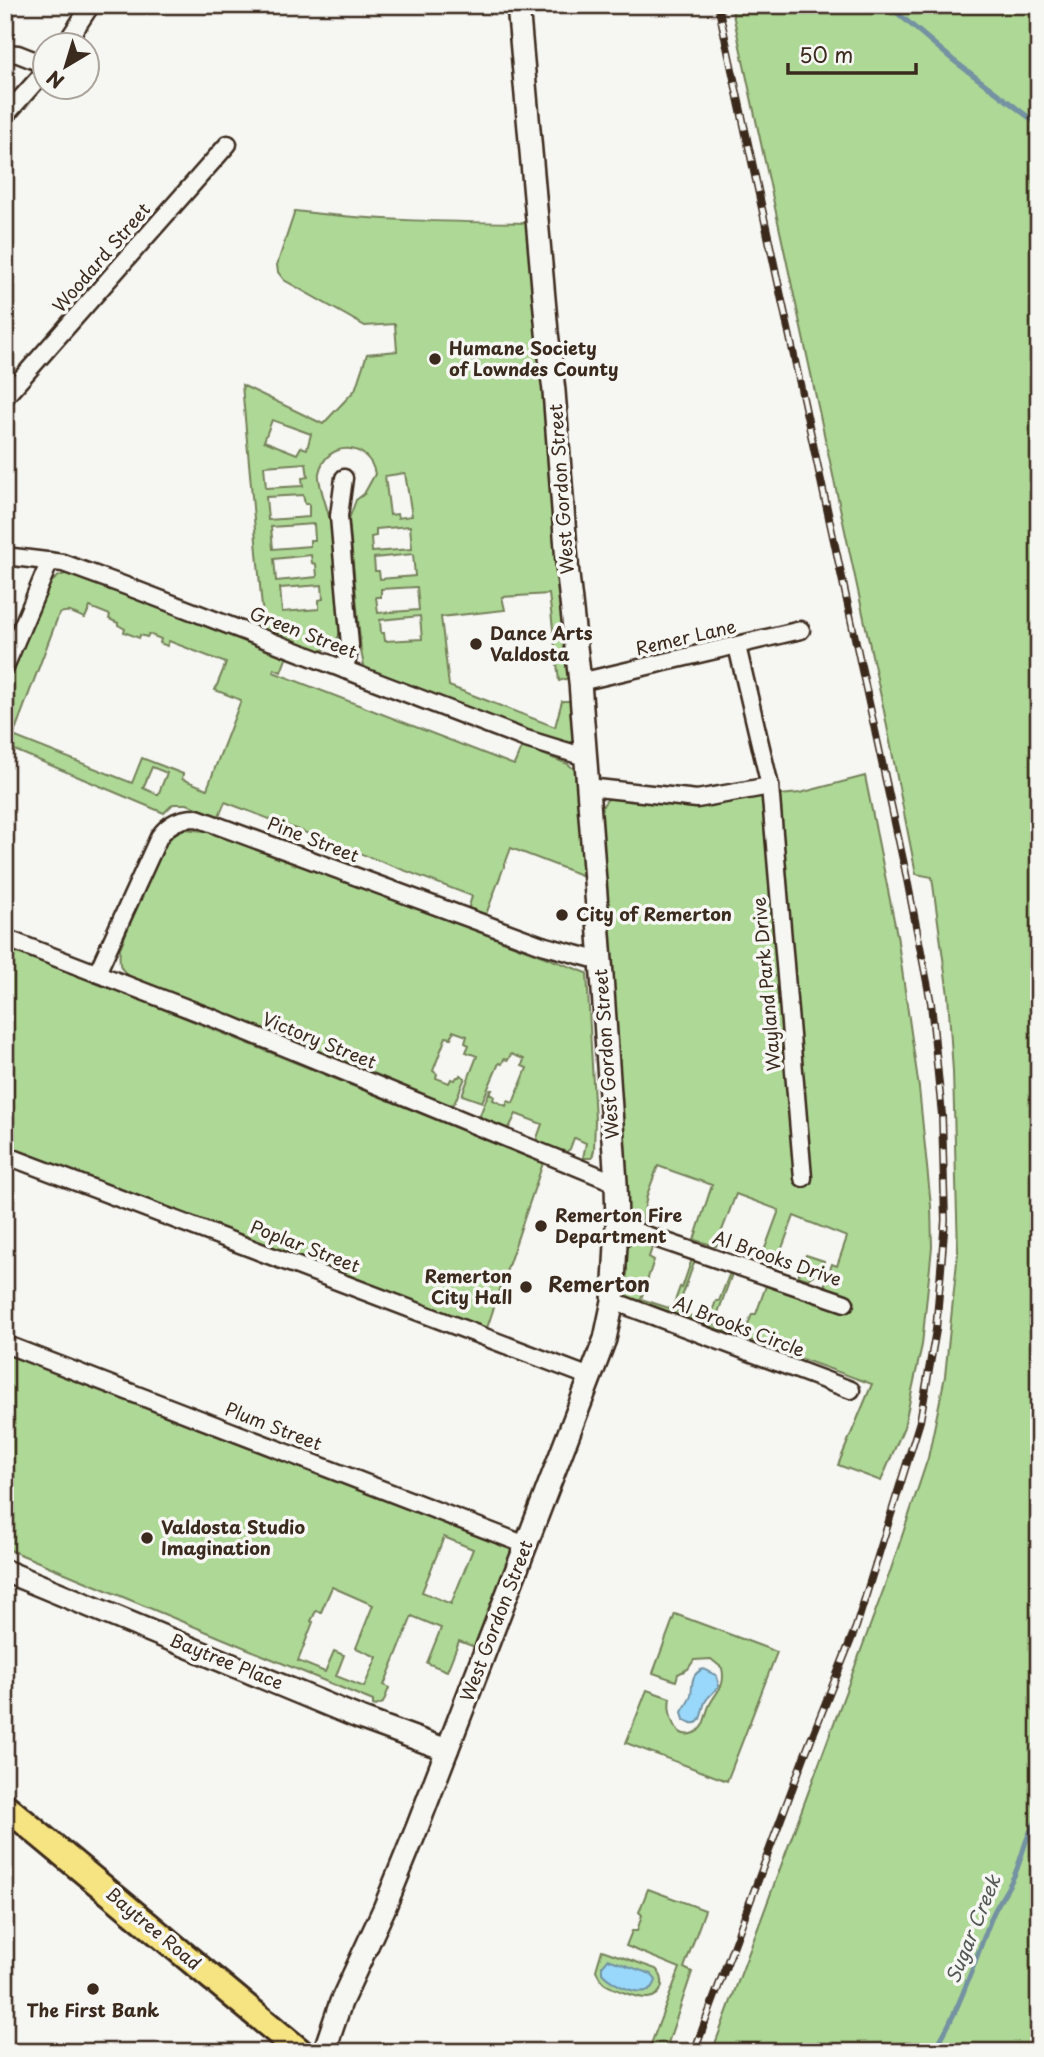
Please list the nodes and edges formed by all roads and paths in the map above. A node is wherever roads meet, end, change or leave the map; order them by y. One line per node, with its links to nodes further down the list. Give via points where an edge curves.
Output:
1 (92, 5): 3 (street)
2 (518, 5): 17 (street, West Gordon Street)
3 (74, 32)
4 (5, 53): 5 (street)
5 (32, 60)
6 (32, 84): 7 (street)
7 (5, 116)
8 (228, 144): 9 (street, Woodard Street)
9 (5, 397)
10 (344, 478): 16 (street, via 339,516 350,645)
11 (5, 556): 12 (street, Green Street)
12 (50, 561): 15 (street); 16 (street, Green Street)
13 (801, 630): 14 (street, Remer Lane)
14 (737, 646): 17 (street, Remer Lane); 19 (street, Wayland Park Drive)
15 (5, 667)
16 (345, 670): 18 (street, Green Street)
17 (580, 682): 18 (street, West Gordon Street)
18 (585, 757): 20 (street, West Gordon Street)
19 (769, 786): 20 (street, via 697,799); 25 (street, Wayland Park Drive)
20 (588, 787): 22 (street, West Gordon Street)
21 (5, 938): 23 (street, Victory Street)
22 (601, 961): 23 (street, Pine Street, via 505,932 225,827 181,818 159,837); 26 (street, West Gordon Street)
23 (97, 973): 26 (street, Victory Street)
24 (5, 1155): 31 (street, Poplar Street)
25 (803, 1178)
26 (616, 1183): 27 (street, West Gordon Street)
27 (617, 1225): 28 (street, West Gordon Street); 29 (street, Al Brooks Drive)
28 (613, 1301): 31 (street, West Gordon Street); 32 (street, Al Brooks Circle)
29 (845, 1303)
30 (5, 1344): 33 (street, Plum Street)
31 (590, 1377): 33 (street, West Gordon Street)
32 (851, 1390)
33 (526, 1545): 35 (street, West Gordon Street)
34 (5, 1571): 35 (street, Baytree Place)
35 (447, 1750): 38 (street, West Gordon Street)
36 (5, 1806): 37 (main road, Baytree Road)
37 (301, 2052)
38 (324, 2052)

